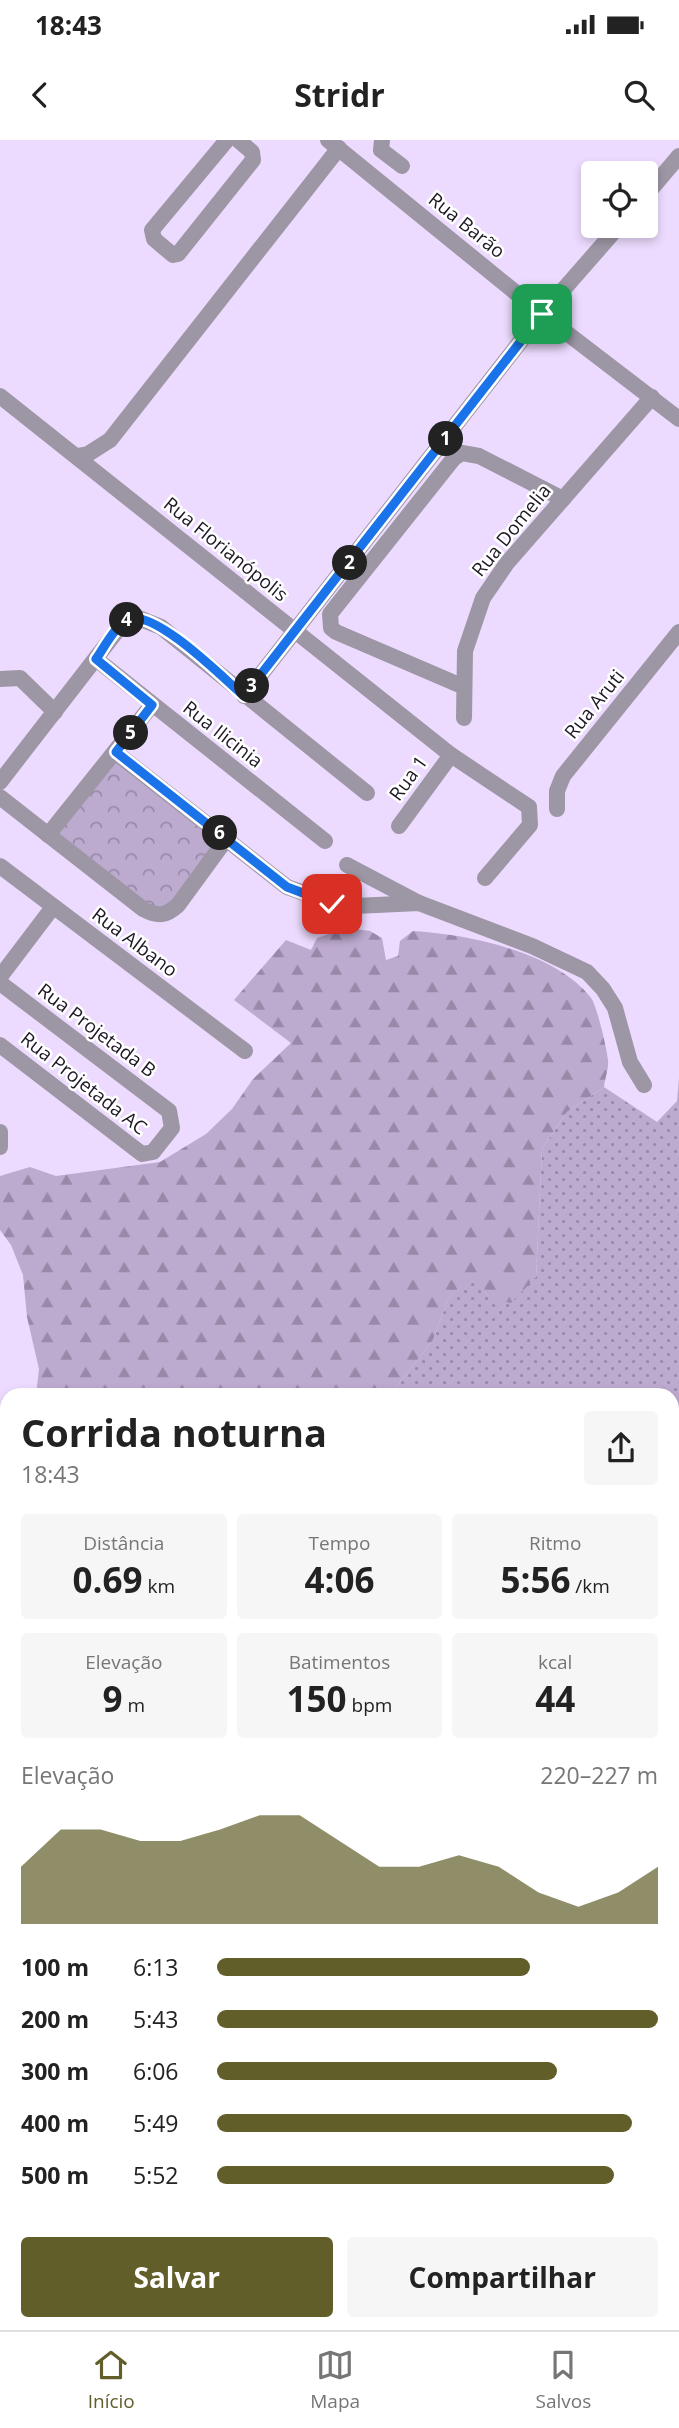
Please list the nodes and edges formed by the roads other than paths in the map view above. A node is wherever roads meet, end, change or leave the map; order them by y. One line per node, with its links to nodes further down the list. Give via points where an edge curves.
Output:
1 (227, 140): 3 (street, via 152,230 154,239 173,255 253,160)
2 (382, 140): 6 (street, via 380,150)
3 (244, 142)
4 (334, 144): 9 (street, Rua Barão); 13 (street)
5 (679, 156): 7 (street)
6 (402, 166)
7 (658, 181)
8 (608, 238): 9 (street)
9 (542, 314): 11 (street, Rua Barão); 17 (street)
10 (0, 396): 14 (street, Rua Florianópolis)
11 (652, 397): 12 (street, Rua Barão); 16 (street, Rua Domelia)
12 (679, 419)
13 (110, 440): 14 (street); 15 (street)
14 (77, 456): 15 (street, Rua Florianópolis)
15 (101, 475): 17 (street, Rua Florianópolis)
16 (563, 499): 21 (street, Rua Domelia, via 483,598 465,651); 21 (street, via 479,456 461,453 330,614 336,632)
17 (295, 631): 22 (street); 27 (street, Rua Florianópolis)
18 (679, 632): 31 (street, Rua Aruti, via 563,776)
19 (96, 659): 22 (street, via 123,622 131,618 151,621); 23 (street, Rua Ilicinia); 24 (street)
20 (0, 679): 24 (street, via 20,678)
21 (464, 687): 25 (street, Rua Domelia)
22 (244, 696): 29 (street)
23 (152, 705): 26 (street); 35 (street, Rua Ilicinia)
24 (55, 712): 28 (street)
25 (464, 718)
26 (116, 752): 33 (street); 34 (street)
27 (451, 755): 32 (street, Rua 1); 38 (street, Rua Florianópolis, via 529,807 530,825)
28 (0, 782)
29 (367, 793)
30 (0, 797): 33 (street)
31 (556, 809)
32 (399, 826)
33 (48, 835): 34 (street, via 143,909 158,915 178,905)
34 (227, 838): 39 (street, via 287,887 310,897 355,906)
35 (325, 841)
36 (347, 865): 39 (street)
37 (0, 866): 40 (street, Rua Albano)
38 (485, 878)
39 (419, 903): 45 (street, via 587,972 615,1008 626,1051)
40 (53, 907): 41 (street); 44 (street, Rua Albano)
41 (0, 977)
42 (0, 983): 48 (street, Rua Projetada B, via 169,1111 172,1128 153,1152)
43 (0, 1045): 48 (street, Rua Projetada AC)
44 (245, 1051)
45 (643, 1085)
46 (0, 1132): 47 (street)
47 (0, 1147)
48 (142, 1154)

